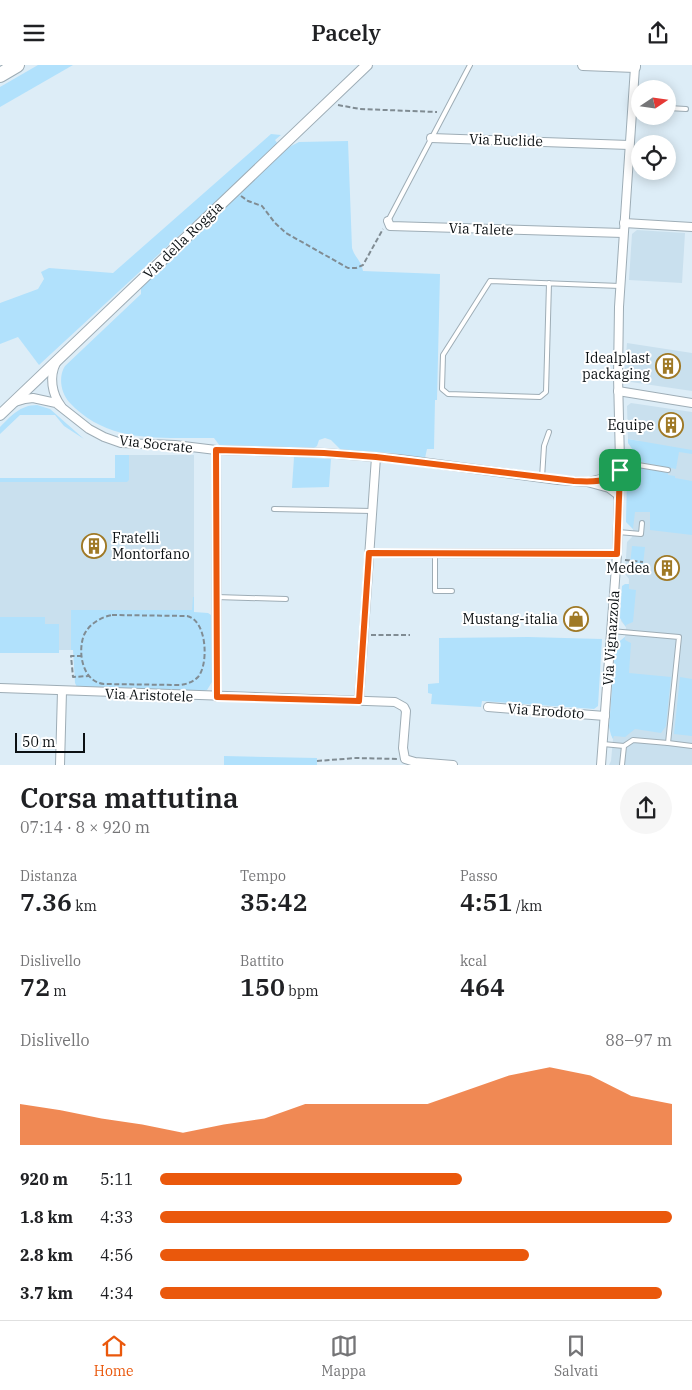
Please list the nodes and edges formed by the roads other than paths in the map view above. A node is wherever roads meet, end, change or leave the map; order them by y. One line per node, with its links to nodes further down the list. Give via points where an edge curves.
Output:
1 (17, 65): 6 (highway)
2 (367, 65): 19 (street, Via della Roggia)
3 (470, 65): 11 (lane)
4 (583, 65): 5 (street)
5 (635, 66): 7 (street, Via Vignazzola)
6 (0, 75)
7 (635, 80)
8 (676, 108): 9 (lane)
9 (686, 109)
10 (633, 125): 12 (street, Via Vignazzola)
11 (432, 138): 12 (street, Via Euclide); 13 (lane)
12 (629, 145): 14 (street, Via Vignazzola)
13 (388, 221): 16 (street, Via Talete, via 390,226)
14 (624, 223): 15 (street); 16 (street, Via Vignazzola)
15 (692, 227)
16 (623, 233): 18 (street, Via Vignazzola)
17 (549, 283): 17 (lane, via 490,281 443,355 442,389 448,394 503,396 540,397 546,392); 18 (lane)
18 (620, 286): 22 (street, Via Vignazzola)
19 (56, 362): 20 (street, Via della Roggia); 21 (street)
20 (37, 380): 21 (street, via 48,375); 23 (street, via 32,386 32,393); 24 (street, Via della Roggia)
21 (52, 381): 26 (street)
22 (618, 391): 25 (street); 31 (street, Via Vignazzola)
23 (41, 399): 24 (street, Via Socrate); 26 (street, Via Socrate)
24 (13, 403): 27 (street, Via della Roggia)
25 (692, 403)
26 (62, 408): 29 (street, Via Socrate, via 89,429 114,441)
27 (0, 415)
28 (549, 431): 33 (lane, via 544,446)
29 (216, 450): 30 (street, Via Socrate); 44 (street)
30 (376, 457): 33 (street, Via Socrate); 37 (street)
31 (620, 466): 32 (lane); 34 (street, Via Socrate, via 613,476); 35 (street, Via Vignazzola)
32 (668, 470)
33 (542, 478): 34 (street, Via Socrate)
34 (587, 482): 35 (street, Via Socrate, via 609,488)
35 (619, 499): 39 (street, Via Vignazzola)
36 (274, 509): 37 (lane)
37 (372, 511): 40 (street)
38 (642, 523): 39 (lane, via 641,534)
39 (618, 532): 42 (street, Via Vignazzola)
40 (369, 553): 41 (street); 50 (street)
41 (435, 553): 42 (street); 43 (lane, via 435,591)
42 (620, 557): 46 (street, Via Vignazzola)
43 (452, 591)
44 (216, 597): 45 (lane); 49 (street)
45 (286, 599)
46 (611, 631): 52 (street, Via Vignazzola); 53 (lane, via 680,637)
47 (0, 689): 48 (street, Via Aristotele)
48 (62, 691): 49 (street, Via Aristotele); 57 (street)
49 (217, 697): 50 (street, Via Aristotele)
50 (359, 701): 58 (street, Via Aristotele, via 395,702 404,707 403,747 404,756 410,761)
51 (488, 707): 52 (street, Via Erodoto)
52 (605, 716): 54 (street, Via Vignazzola)
53 (668, 743): 55 (lane); 56 (lane, via 633,740)
54 (602, 744): 56 (lane); 59 (street, Via Vignazzola)
55 (692, 745)
56 (624, 746): 60 (lane)
57 (60, 765)
58 (453, 765)
59 (601, 765)
60 (622, 765)

